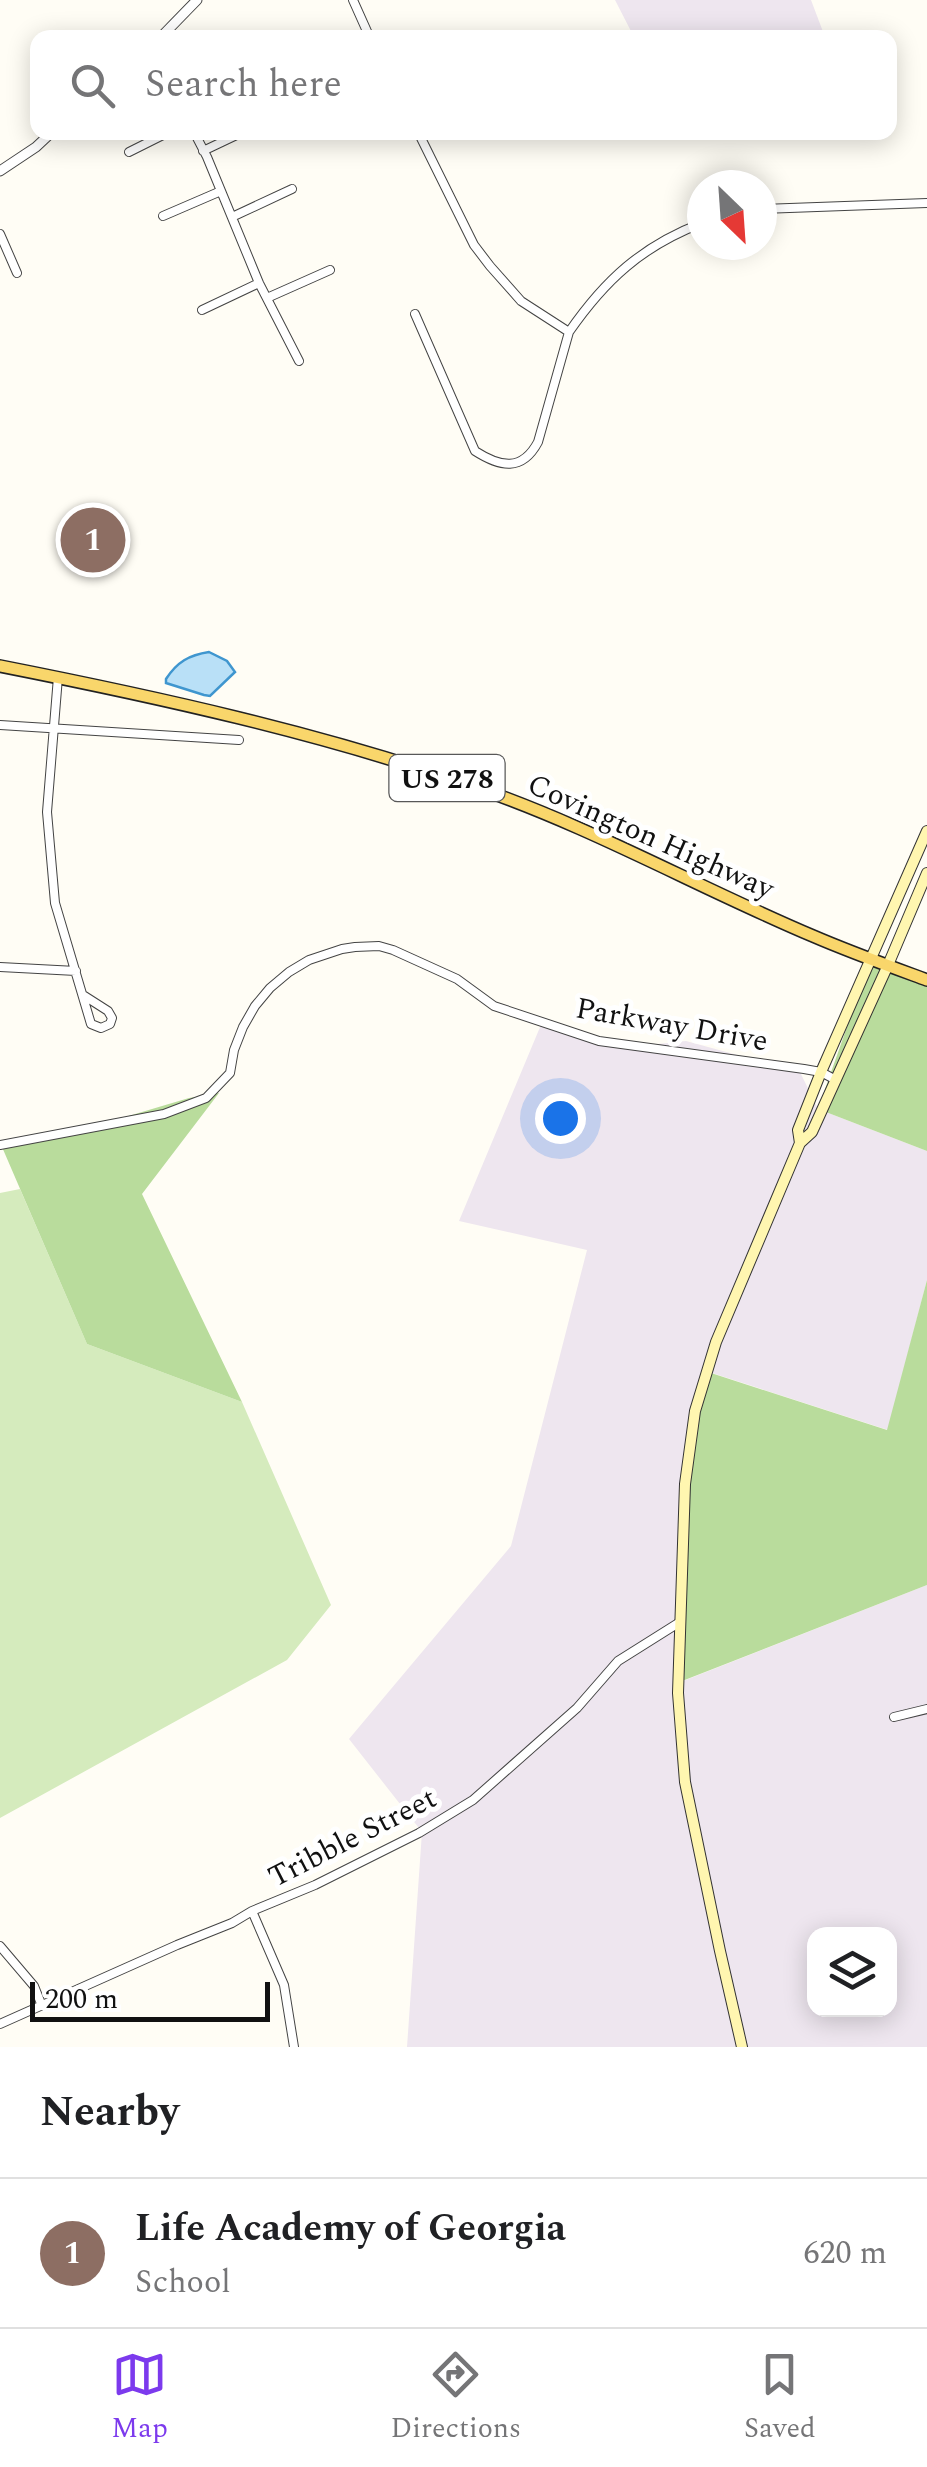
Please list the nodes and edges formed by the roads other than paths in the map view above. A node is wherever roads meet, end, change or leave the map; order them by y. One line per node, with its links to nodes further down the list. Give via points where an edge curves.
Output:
1 (198, 0): 3 (street)
2 (353, 0): 4 (street)
3 (168, 30)
4 (366, 30)
5 (43, 140): 12 (street)
6 (152, 140): 11 (street)
7 (198, 140): 10 (street)
8 (225, 140): 10 (street)
9 (422, 140): 27 (street, via 474,245 520,301)
10 (203, 150): 14 (street)
11 (129, 152)
12 (0, 171)
13 (292, 190): 18 (street)
14 (221, 191): 17 (street); 18 (street)
15 (927, 203): 16 (street)
16 (777, 208)
17 (163, 216)
18 (232, 217): 23 (street)
19 (687, 229): 27 (street, via 622,268)
20 (0, 234): 22 (street)
21 (330, 270): 24 (street)
22 (17, 273)
23 (259, 283): 24 (street); 25 (street)
24 (268, 298): 28 (street)
25 (202, 310)
26 (415, 314): 27 (street, via 475,451 505,465 520,462 538,442)
27 (569, 332)
28 (299, 361)
29 (0, 666): 30 (main road, Covington Highway / US 278)
30 (58, 678): 32 (street); 36 (main road, Covington Highway / US 278, via 329,742 474,786)
31 (0, 725): 32 (street)
32 (52, 727): 33 (street); 39 (street, via 47,812 55,903)
33 (239, 740)
34 (927, 830): 36 (main road)
35 (927, 873): 37 (main road)
36 (871, 958): 37 (main road, Covington Highway / US 278); 42 (main road)
37 (888, 965): 40 (main road, Covington Highway / US 278); 43 (main road)
38 (0, 967): 39 (street)
39 (76, 971): 41 (street)
40 (927, 980)
41 (84, 994): 41 (street, via 108,1011 110,1024 91,1024)
42 (821, 1072): 43 (street, Parkway Drive); 44 (main road, via 798,1130); 45 (street, Parkway Drive, via 599,1041 494,1006 457,979 393,950 355,947 310,960 270,988 243,1027 230,1074 206,1098 164,1114)
43 (836, 1080): 44 (main road)
44 (800, 1143): 46 (main road, via 734,1294 695,1411)
45 (0, 1145)
46 (680, 1622): 49 (street, Tribble Street, via 618,1662 577,1708 473,1800 419,1833); 54 (main road, via 685,1782)
47 (927, 1708): 48 (street)
48 (894, 1717)
49 (252, 1911): 51 (street, Tribble Street); 53 (street, via 284,1985)
50 (0, 1946): 51 (street)
51 (42, 2006): 52 (street, Tribble Street)
52 (0, 2024)
53 (294, 2047)
54 (742, 2047)

